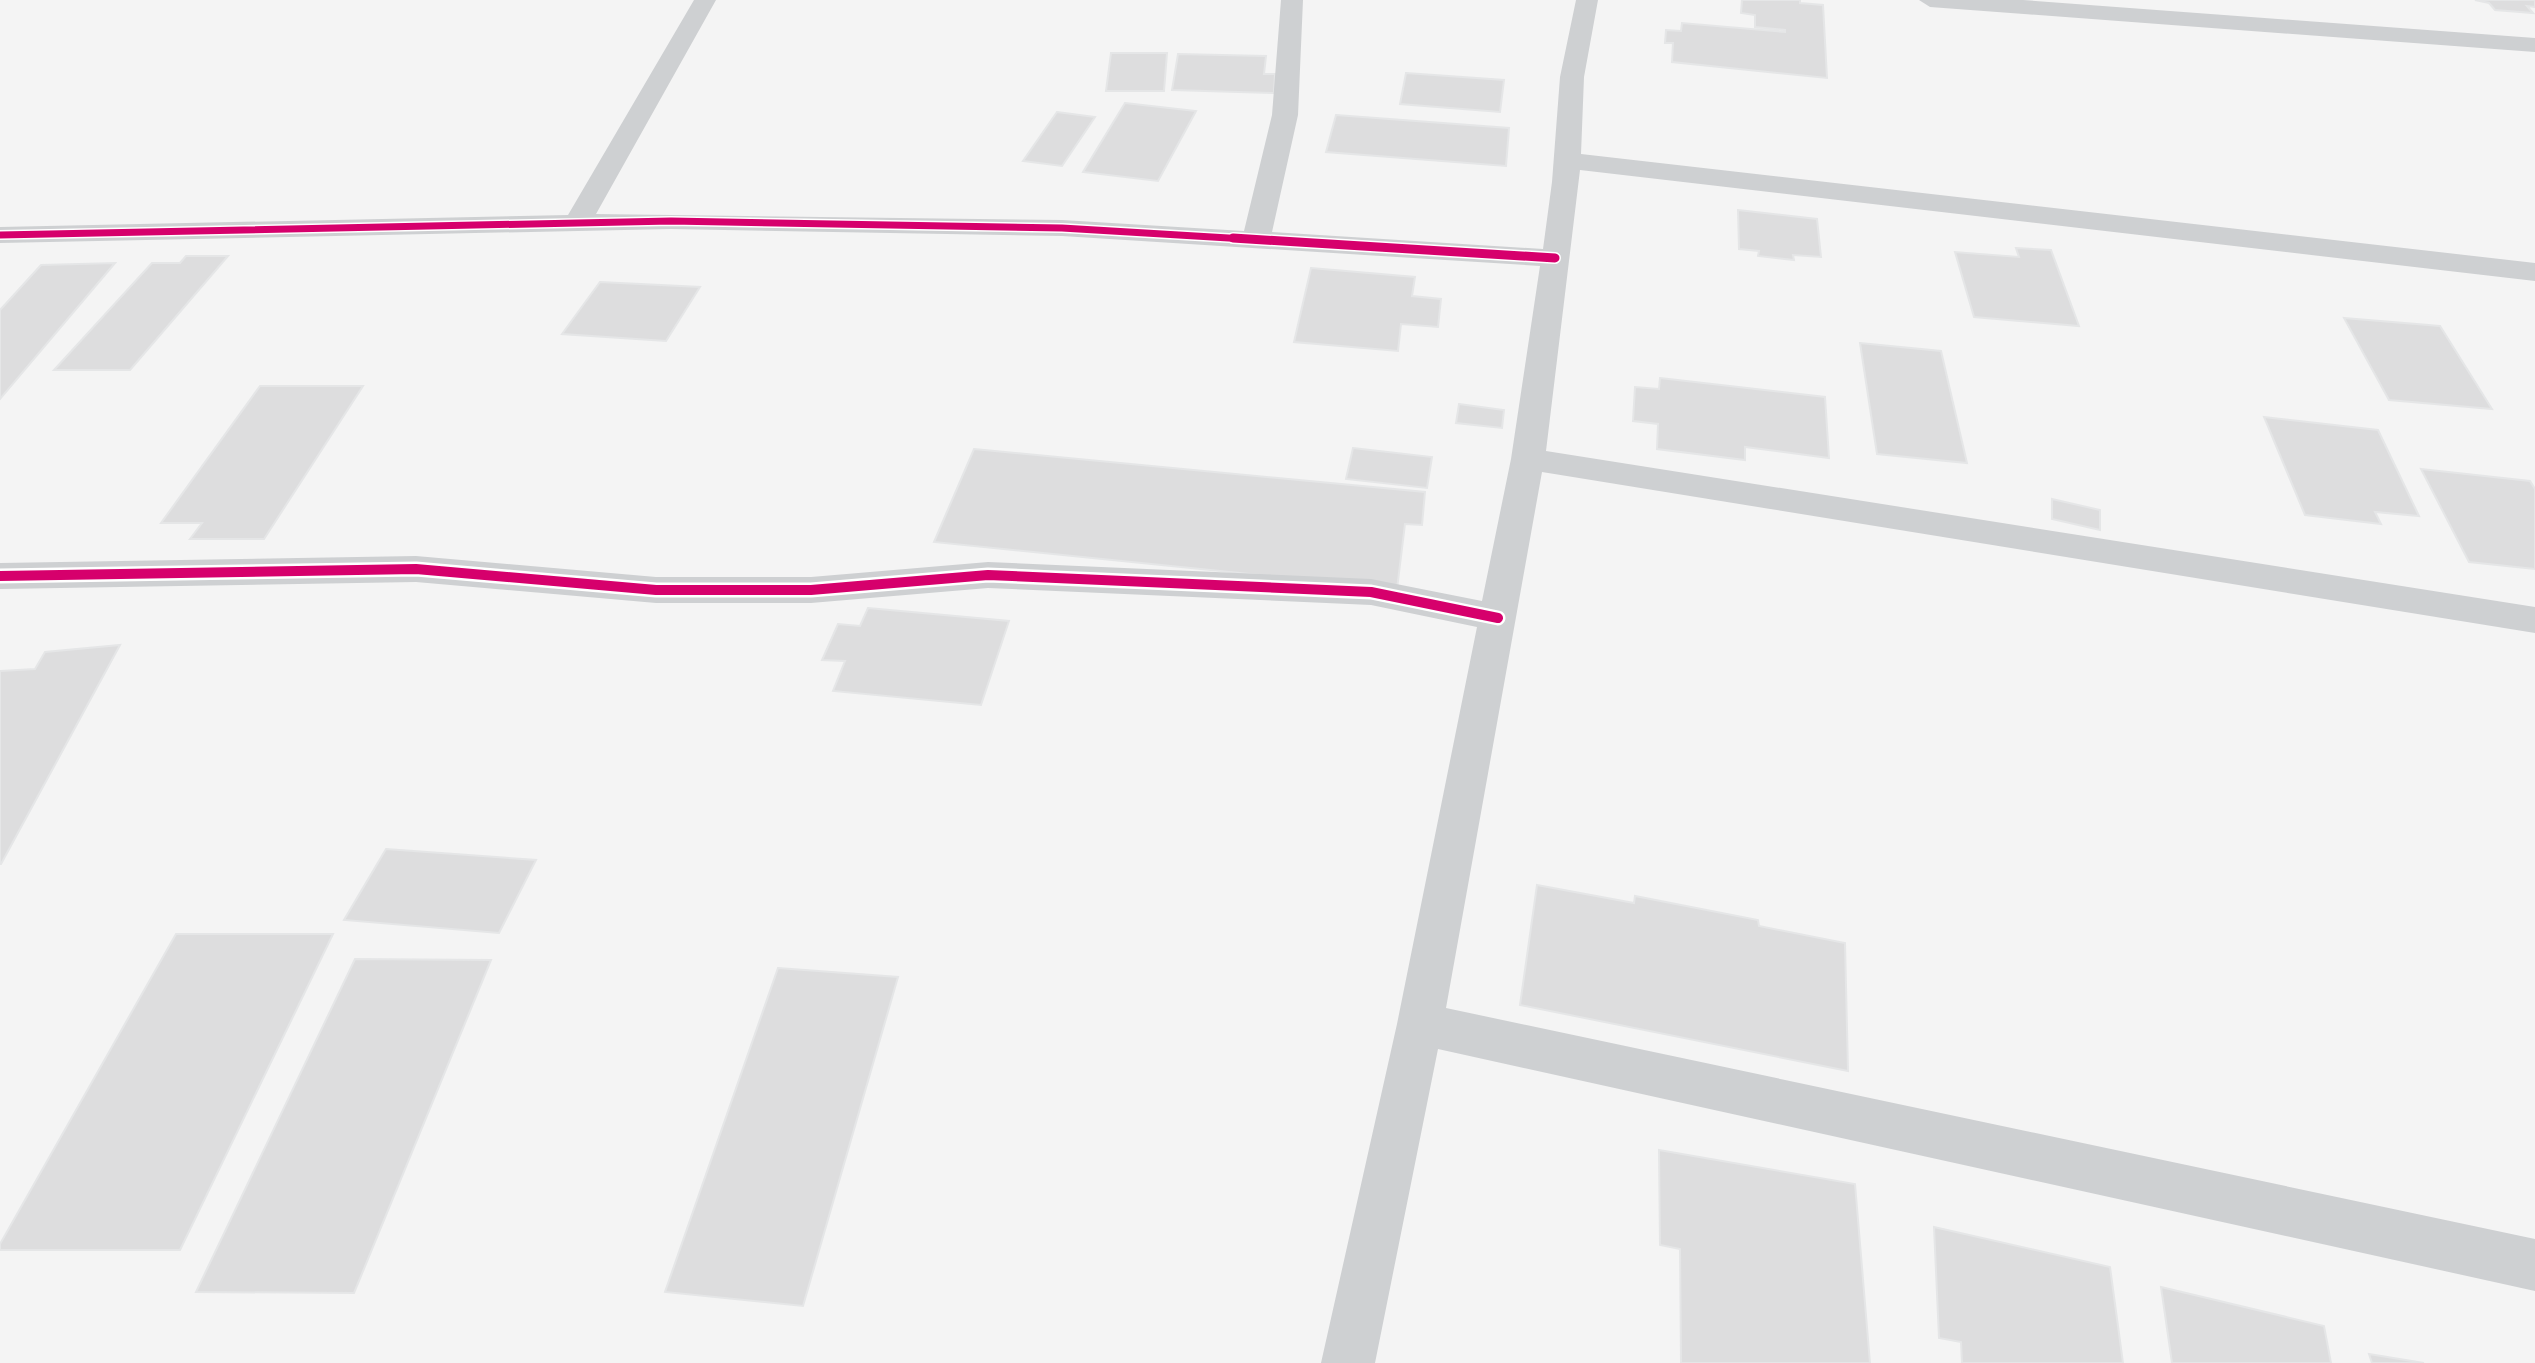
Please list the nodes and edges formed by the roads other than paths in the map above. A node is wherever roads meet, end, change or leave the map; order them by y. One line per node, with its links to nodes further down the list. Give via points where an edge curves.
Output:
1 (705, 0): 7 (street)
2 (1292, 0): 9 (street, via 1285,115)
3 (1587, 0): 6 (street, via 1572,77)
4 (1930, 0): 5 (street)
5 (2535, 45)
6 (1568, 161): 10 (street); 11 (street, via 2256,244)
7 (577, 223): 8 (street); 9 (street, via 1062,228)
8 (0, 235)
9 (1256, 241): 10 (street)
10 (1555, 258): 12 (street)
11 (2535, 272)
12 (1528, 458): 14 (street); 15 (street)
13 (0, 576): 14 (street, via 416,569 656,590 811,590 1001,575 1371,592)
14 (1498, 618): 16 (street)
15 (2535, 620)
16 (1420, 1024): 17 (street); 18 (street)
17 (2535, 1265)
18 (1348, 1363)

